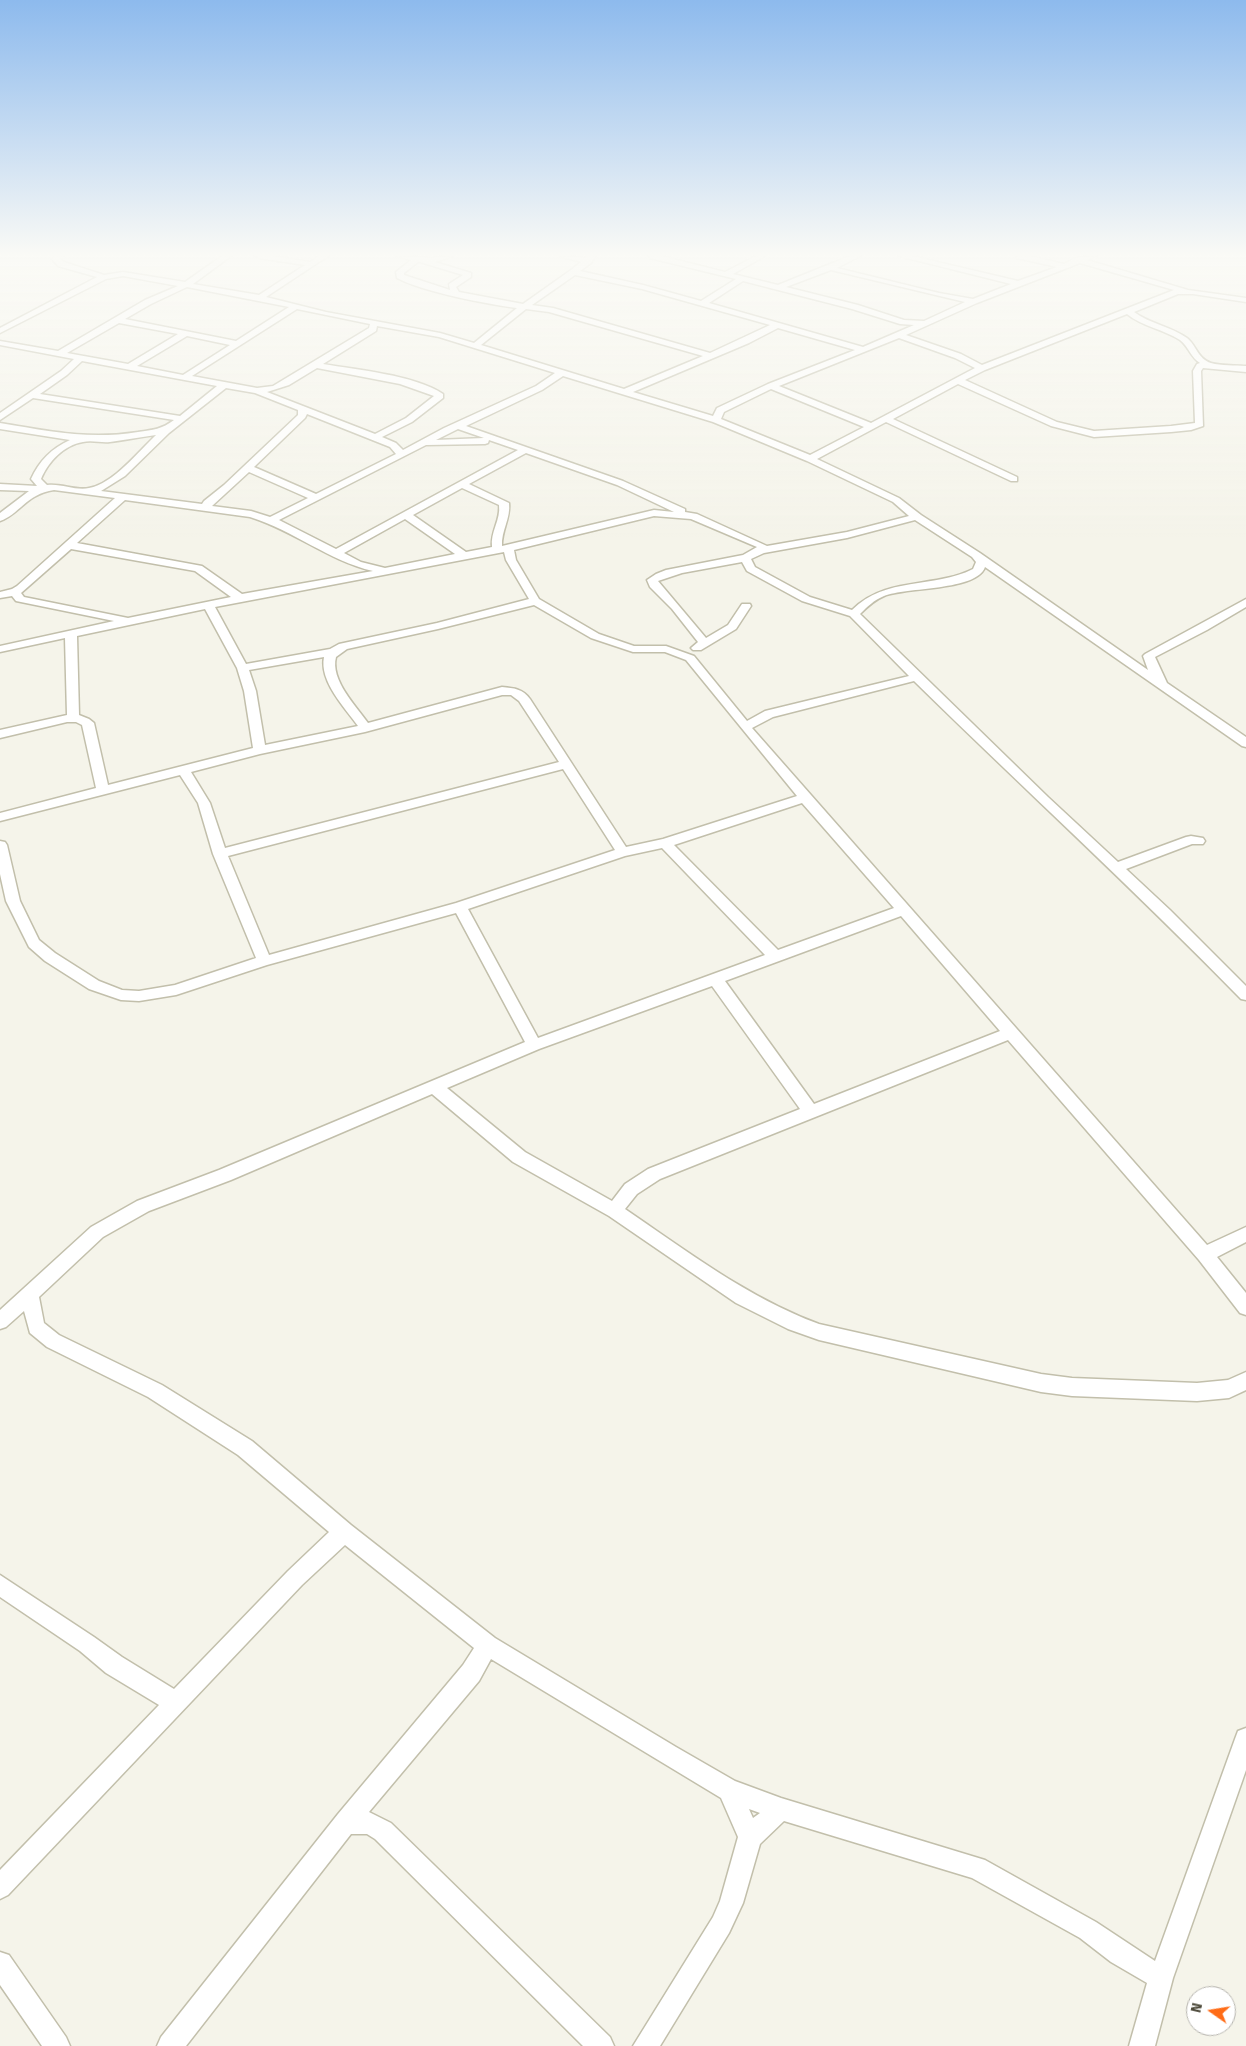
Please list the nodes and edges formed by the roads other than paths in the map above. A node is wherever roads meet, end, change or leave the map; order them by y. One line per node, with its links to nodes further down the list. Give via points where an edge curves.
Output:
1 (44, 351): 13 (street)
2 (63, 351): 13 (street)
3 (155, 351): 18 (street)
4 (226, 351): 22 (street)
5 (336, 351): 16 (street)
6 (497, 351): 21 (street)
7 (696, 351): 14 (street)
8 (722, 351): 14 (street)
9 (856, 351): 25 (street)
10 (945, 351): 19 (street)
11 (1025, 351): 19 (street)
12 (1195, 351): 17 (street, via 1197,358)
13 (59, 354): 15 (street)
14 (711, 356): 27 (street)
15 (79, 359): 18 (street); 28 (street)
16 (316, 365): 26 (street, via 281,385); 40 (street, via 433,390 440,396 409,420)
17 (1208, 365): 20 (street); 23 (street, via 1200,366 1197,371 1200,424 1103,435 1054,424)
18 (129, 367): 22 (street)
19 (982, 368): 23 (street)
20 (1246, 369)
21 (562, 372): 27 (street); 37 (street, via 539,388)
22 (185, 377): 24 (street)
23 (955, 381): 34 (street)
24 (225, 384): 26 (street); 33 (street)
25 (771, 386): 29 (street); 38 (street)
26 (257, 391): 30 (street)
27 (627, 391): 31 (street)
28 (31, 395): 32 (street); 33 (street)
29 (720, 410): 31 (street); 35 (street)
30 (302, 412): 40 (street, via 317,414); 48 (street)
31 (694, 414): 35 (street)
32 (0, 417)
33 (183, 419): 39 (street)
34 (888, 419): 38 (street); 49 (street)
35 (716, 420): 47 (street)
36 (0, 426): 41 (street)
37 (458, 426): 42 (street); 43 (street)
38 (872, 427): 47 (street)
39 (167, 430): 41 (street, via 106,440); 53 (street, via 114,479)
40 (375, 437): 44 (street)
41 (82, 439): 52 (street, via 69,444 44,463 36,479)
42 (499, 442): 43 (street); 45 (street)
43 (420, 445): 44 (street); 46 (street)
44 (394, 446): 46 (street)
45 (525, 450): 50 (street); 56 (street, via 620,483)
46 (401, 454): 55 (street)
47 (810, 458): 61 (street, via 896,500)
48 (248, 468): 55 (street); 57 (street, via 211,499)
49 (1014, 479)
50 (462, 485): 59 (street); 65 (street, via 504,503 505,515 497,536)
51 (0, 487): 52 (street)
52 (41, 489): 53 (street); 62 (street)
53 (87, 492): 54 (street)
54 (122, 497): 57 (street); 64 (street)
55 (317, 498): 63 (street)
56 (662, 502): 58 (street); 60 (street)
57 (207, 507): 63 (street)
58 (654, 513): 60 (street); 65 (street)
59 (406, 515): 67 (street); 68 (street)
60 (693, 516): 66 (street, via 762,546)
61 (917, 517): 66 (street, via 846,535); 70 (street)
62 (0, 518)
63 (271, 520): 67 (street)
64 (68, 545): 74 (street); 76 (street, via 198,568)
65 (503, 549): 68 (street); 77 (street)
66 (762, 550): 69 (street)
67 (337, 552): 71 (street)
68 (464, 555): 72 (street)
69 (745, 558): 81 (street, via 750,569 806,600); 84 (street, via 664,574 652,580)
70 (980, 558): 81 (street, via 980,569 973,574 929,586 885,592 867,601); 90 (street)
71 (358, 564): 72 (street, via 374,569); 73 (street)
72 (391, 569): 73 (street)
73 (348, 579): 76 (street)
74 (15, 592): 75 (street); 82 (street, via 20,599)
75 (0, 595)
76 (240, 598): 79 (street)
77 (535, 601): 86 (street, via 343,646); 87 (street, via 595,636 633,649 666,649)
78 (1246, 602): 90 (street, via 1149,656)
79 (209, 606): 82 (street); 88 (street)
80 (746, 606): 84 (street, via 732,627)
81 (854, 614): 89 (street)
82 (133, 622): 83 (street)
83 (71, 634): 85 (street); 91 (street)
84 (704, 642): 87 (street)
85 (0, 649)
86 (333, 652): 88 (street); 93 (street, via 328,661 330,671)
87 (690, 658): 92 (street)
88 (243, 668): 96 (street)
89 (917, 677): 92 (street, via 770,714); 107 (street)
90 (1168, 690): 95 (street)
91 (73, 717): 94 (street); 99 (street, via 88,723)
92 (745, 727): 100 (street)
93 (365, 728): 96 (street); 97 (street, via 512,691 524,699)
94 (0, 734)
95 (1246, 743)
96 (260, 750): 98 (street)
97 (566, 764): 105 (street); 106 (street)
98 (184, 771): 99 (street); 106 (street, via 204,803)
99 (103, 790): 101 (street)
100 (805, 798): 103 (street); 109 (street)
101 (0, 817)
102 (1198, 841): 107 (street, via 1191,840)
103 (665, 843): 105 (street); 110 (street)
104 (0, 845): 111 (street, via 13,901 34,943 70,970 107,991 139,996 176,990)
105 (623, 852): 108 (street)
106 (220, 854): 111 (street)
107 (1117, 868): 113 (street)
108 (460, 906): 111 (street); 115 (street)
109 (904, 910): 110 (street); 114 (street)
110 (775, 956): 112 (street)
111 (264, 961)
112 (716, 980): 115 (street); 117 (street)
113 (1246, 995)
114 (1011, 1033): 117 (street); 120 (street)
115 (534, 1045): 116 (street)
116 (432, 1086): 118 (street, via 519,1157); 121 (street, via 225,1175 143,1206 97,1232)
117 (811, 1112): 118 (street, via 654,1174 624,1194)
118 (615, 1211): 124 (street, via 742,1297 818,1332 1040,1383 1072,1387 1197,1392 1229,1389)
119 (1246, 1234): 120 (street)
120 (1205, 1255): 122 (street)
121 (30, 1293): 123 (street); 125 (street, via 36,1327 53,1341 155,1391 245,1448)
122 (1246, 1307)
123 (0, 1321)
124 (1246, 1381)
125 (344, 1532): 127 (street); 128 (street)
126 (0, 1585): 128 (street, via 114,1665)
127 (488, 1644): 130 (street); 132 (street, via 471,1673)
128 (177, 1704): 134 (street)
129 (1246, 1739): 136 (street)
130 (728, 1790): 131 (street); 133 (street)
131 (781, 1808): 133 (street); 136 (street, via 977,1868 1088,1930)
132 (346, 1822): 138 (street); 139 (street, via 369,1822 383,1831)
133 (750, 1837): 140 (street, via 731,1903 721,1925)
134 (0, 1887)
135 (0, 1964): 137 (street)
136 (1161, 1978): 141 (street)
137 (57, 2046)
138 (170, 2046)
139 (601, 2046)
140 (646, 2046)
141 (1142, 2046)

